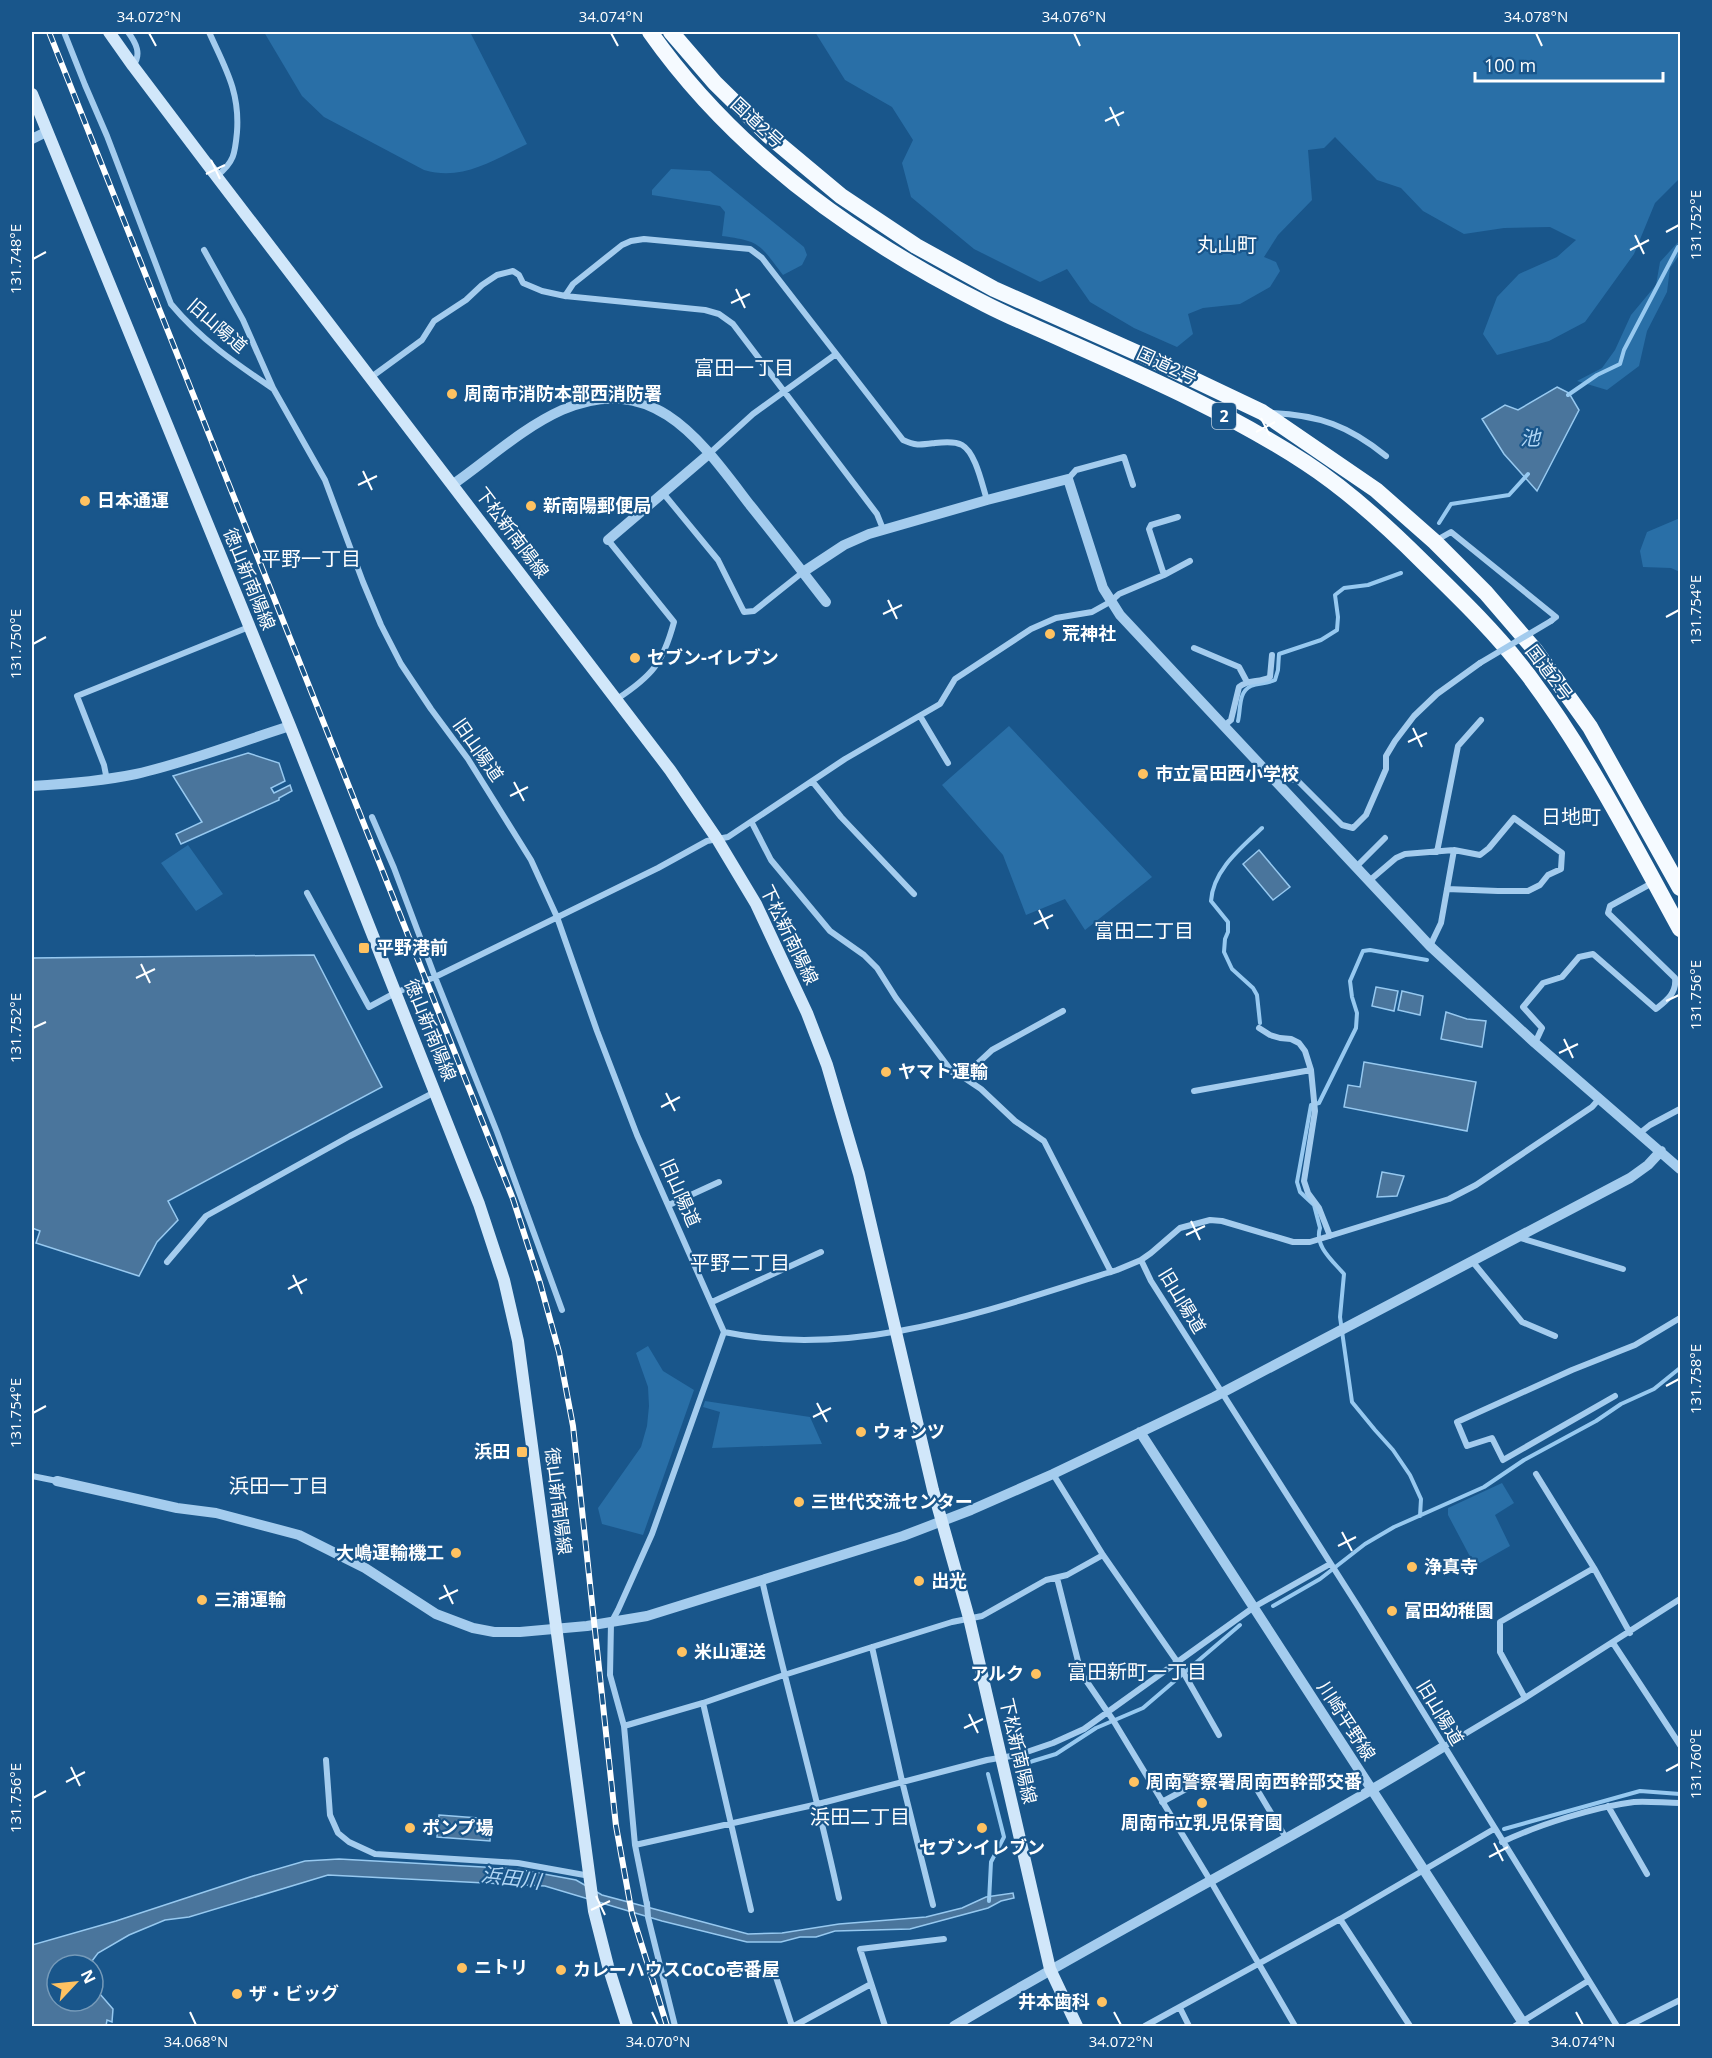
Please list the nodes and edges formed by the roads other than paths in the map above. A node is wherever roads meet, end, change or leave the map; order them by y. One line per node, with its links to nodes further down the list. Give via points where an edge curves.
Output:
1 (64, 32): 16 (street, 旧山陽道, via 171,304 221,354)
2 (109, 32): 7 (main road, 下松新南陽線)
3 (128, 32): 7 (street, via 138,52)
4 (208, 32): 11 (street, via 233,84 238,111 235,152 229,166)
5 (650, 32): 57 (highway, 国道2号 / 2, via 704,99 753,148 831,211 910,264 987,305 1209,408 1307,464 1358,501 1477,615 1528,674 1573,740)
6 (671, 32): 18 (highway, 国道2号 / 2, via 768,135 841,196 916,246 994,290)
7 (133, 66): 11 (main road, 下松新南陽線)
8 (32, 94): 9 (main road, 徳山新南陽線)
9 (46, 132): 10 (street); 35 (main road, 徳山新南陽線)
10 (32, 139)
11 (217, 176): 15 (main road, 下松新南陽線)
12 (204, 250): 16 (street, via 243,321)
13 (565, 296): 14 (street, via 573,284 631,241 750,249 762,258); 15 (street, via 524,283 513,271 497,275 434,321 422,340); 17 (street, via 720,314 733,324)
14 (836, 354): 17 (street); 25 (street, via 903,440 915,446 956,442 964,446 978,469)
15 (370, 378): 22 (main road, 下松新南陽線)
16 (273, 388): 62 (street, 旧山陽道, via 328,486 363,582 401,664 499,806 531,860)
17 (784, 392): 19 (street); 27 (street, via 877,514)
18 (1262, 412): 20 (street, via 1334,423); 29 (highway, 国道2号 / 2, via 1376,490)
19 (710, 453): 22 (street, via 681,424 661,411 616,397 562,410 530,428); 24 (street); 31 (street)
20 (1386, 456)
21 (1068, 479): 23 (street, via 1076,470 1124,457); 25 (street); 34 (street)
22 (452, 485): 39 (main road, 下松新南陽線)
23 (1133, 485)
24 (663, 493): 28 (street); 31 (street, via 718,560 744,612 754,611)
25 (987, 500): 27 (street)
26 (1178, 517): 32 (street, via 1149,529)
27 (883, 529): 31 (street, via 844,545)
28 (608, 540): 39 (street, via 674,622 655,668)
29 (1435, 542): 45 (street, bridge, via 1451,532 1557,617 1480,663 1414,716 1386,756 1386,769 1366,815 1353,828 1342,825 1297,780); 58 (highway, 国道2号 / 2, via 1535,650 1590,728)
30 (1190, 561): 32 (street)
31 (803, 572): 33 (street)
32 (1164, 576): 34 (street, via 1119,594)
33 (826, 602)
34 (1110, 602): 40 (street, via 1092,612 1056,618 1031,629 955,679 940,704); 42 (street)
35 (249, 627): 43 (main road, 徳山新南陽線); 46 (street, via 77,696)
36 (1194, 648): 38 (street, via 1239,667)
37 (1272, 655): 38 (street, via 1270,676)
38 (1247, 682): 42 (street, via 1239,687 1231,720)
39 (617, 699): 52 (main road, 下松新南陽線)
40 (920, 716): 44 (street); 47 (street)
41 (1481, 720): 54 (street, via 1458,746)
42 (1225, 725): 45 (street)
43 (290, 726): 46 (street); 66 (main road, 徳山新南陽線)
44 (948, 763)
45 (1273, 778): 55 (street)
46 (107, 780): 48 (street)
47 (812, 781): 50 (street); 61 (street)
48 (32, 786)
49 (372, 817): 65 (street)
50 (752, 823): 52 (street); 71 (street, via 771,860 830,931 877,968 944,1064 953,1074)
51 (1385, 838): 55 (street)
52 (717, 839): 62 (street); 92 (main road, 下松新南陽線, via 775,943 827,1065 859,1174)
53 (1454, 850): 54 (street); 59 (street); 59 (street, via 1480,855 1514,818 1562,853 1562,869 1528,891)
54 (1437, 852): 56 (street, via 1405,854)
55 (1356, 867): 56 (street)
56 (1370, 881): 64 (street)
57 (1654, 882): 63 (highway, 国道2号 / 2); 69 (street, via 1610,906 1608,913 1675,978 1671,997 1656,1009 1593,954 1579,957 1562,977 1543,984 1523,1007 1542,1028)
58 (1680, 888)
59 (1447, 889): 64 (street, via 1442,923)
60 (307, 893): 66 (street, via 369,1006)
61 (914, 894)
62 (557, 916): 65 (street); 80 (street, 旧山陽道, via 633,1126)
63 (1680, 929)
64 (1430, 946): 69 (street)
65 (435, 977): 66 (street); 90 (street)
66 (395, 993): 73 (main road, 徳山新南陽線)
67 (1064, 1011): 71 (street, via 992,1050)
68 (1259, 1028): 70 (street, via 1299,1043)
69 (1535, 1043): 74 (street)
70 (1311, 1070): 72 (street); 81 (street, via 1315,1111 1304,1181)
71 (963, 1077): 88 (street, via 1044,1141)
72 (1194, 1091)
73 (435, 1092): 86 (street, via 206,1216); 112 (main road, 徳山新南陽線, via 479,1204 516,1331)
74 (1599, 1099): 76 (street); 81 (street, via 1476,1185 1449,1198)
75 (1680, 1108): 76 (street)
76 (1640, 1133): 77 (street)
77 (1661, 1151): 78 (street); 82 (street, via 1630,1178)
78 (1680, 1169)
79 (719, 1182): 80 (street)
80 (669, 1205): 89 (street, 旧山陽道)
81 (1330, 1236): 84 (street, via 1293,1242 1210,1220 1180,1228)
82 (1517, 1237): 85 (street); 87 (street)
83 (821, 1252): 89 (street)
84 (1141, 1260): 88 (street, 旧山陽道); 95 (street, 旧山陽道)
85 (1472, 1261): 94 (street, via 1522,1322); 95 (street)
86 (167, 1262)
87 (1623, 1269)
88 (1111, 1272): 92 (street, 旧山陽道, via 966,1316)
89 (712, 1302): 93 (street, 旧山陽道)
90 (562, 1310)
91 (1680, 1318): 96 (street, via 1635,1345 1457,1422 1467,1446 1491,1438 1503,1460)
92 (896, 1331): 93 (street, 旧山陽道, via 862,1338 793,1341); 102 (main road, 下松新南陽線)
93 (724, 1332): 111 (street, via 652,1534)
94 (1555, 1336)
95 (1221, 1392): 97 (street); 104 (street, 旧山陽道)
96 (1615, 1396)
97 (1140, 1432): 98 (street); 109 (street, 川崎平野線)
98 (1053, 1474): 102 (street); 103 (street)
99 (1536, 1474): 105 (street)
100 (32, 1476): 101 (street)
101 (57, 1481): 112 (street, via 216,1513 299,1535 365,1568 436,1614 472,1628 494,1632)
102 (941, 1521): 107 (street); 110 (main road, 下松新南陽線)
103 (1103, 1556): 106 (street); 116 (street)
104 (1330, 1564): 109 (street); 124 (street, 旧山陽道)
105 (1594, 1568): 113 (street); 118 (street, via 1500,1622 1500,1652)
106 (1057, 1578): 110 (street, via 1046,1580 982,1616); 120 (street, via 1081,1673)
107 (762, 1580): 111 (street, via 647,1616); 117 (street)
108 (1680, 1599): 113 (street)
109 (1254, 1607): 116 (street); 130 (street, 川崎平野線)
110 (969, 1618): 115 (street); 125 (main road, 下松新南陽線)
111 (611, 1623): 112 (street); 121 (street, via 610,1675)
112 (557, 1629): 142 (main road, 徳山新南陽線)
113 (1630, 1633): 114 (street)
114 (1613, 1643): 118 (street); 123 (street)
115 (872, 1647): 117 (street); 129 (street)
116 (1178, 1663): 120 (street); 122 (street)
117 (784, 1675): 119 (street); 133 (street)
118 (1525, 1698): 124 (street)
119 (703, 1703): 121 (street); 135 (street)
120 (1107, 1713): 125 (street, via 1053,1743); 131 (street)
121 (624, 1725): 139 (street)
122 (1219, 1735)
123 (1680, 1745)
124 (1443, 1747): 130 (street); 136 (street, 旧山陽道)
125 (1001, 1757): 129 (street); 150 (main road, 下松新南陽線)
126 (327, 1760): 142 (street, via 330,1815 338,1833 375,1854 518,1863)
127 (1249, 1776): 137 (street)
128 (1208, 1778): 131 (street)
129 (902, 1781): 133 (street); 145 (street)
130 (1372, 1791): 137 (street); 140 (street, 川崎平野線)
131 (1162, 1802): 143 (street)
132 (1680, 1803): 134 (street)
133 (818, 1804): 135 (street); 144 (street)
134 (1608, 1806): 138 (street); 141 (street)
135 (730, 1824): 139 (street); 146 (street)
136 (1494, 1829): 138 (street, 旧山陽道); 140 (street)
137 (1286, 1838): 143 (street)
138 (1502, 1842): 152 (street, 旧山陽道)
139 (635, 1845): 158 (street)
140 (1423, 1870): 147 (street); 156 (street, 川崎平野線)
141 (1647, 1874)
142 (590, 1880): 157 (main road, 徳山新南陽線, via 608,1966)
143 (1210, 1880): 149 (street); 150 (street)
144 (838, 1898)
145 (933, 1905)
146 (751, 1910)
147 (1340, 1919): 149 (street); 166 (street)
148 (944, 1939): 153 (street, via 860,1949)
149 (1259, 1962): 155 (street); 165 (street)
150 (1050, 1969): 161 (street); 162 (main road, 下松新南陽線)
151 (774, 1974): 159 (street)
152 (1588, 1981): 156 (street); 167 (street, 旧山陽道)
153 (871, 1984): 159 (street); 160 (street)
154 (1680, 2000): 168 (street)
155 (1180, 2008): 163 (street); 164 (street)
156 (1521, 2025)
157 (627, 2026)
158 (675, 2026)
159 (793, 2026)
160 (885, 2026)
161 (954, 2026)
162 (1077, 2026)
163 (1145, 2026)
164 (1189, 2026)
165 (1295, 2026)
166 (1410, 2026)
167 (1617, 2026)
168 (1628, 2026)

